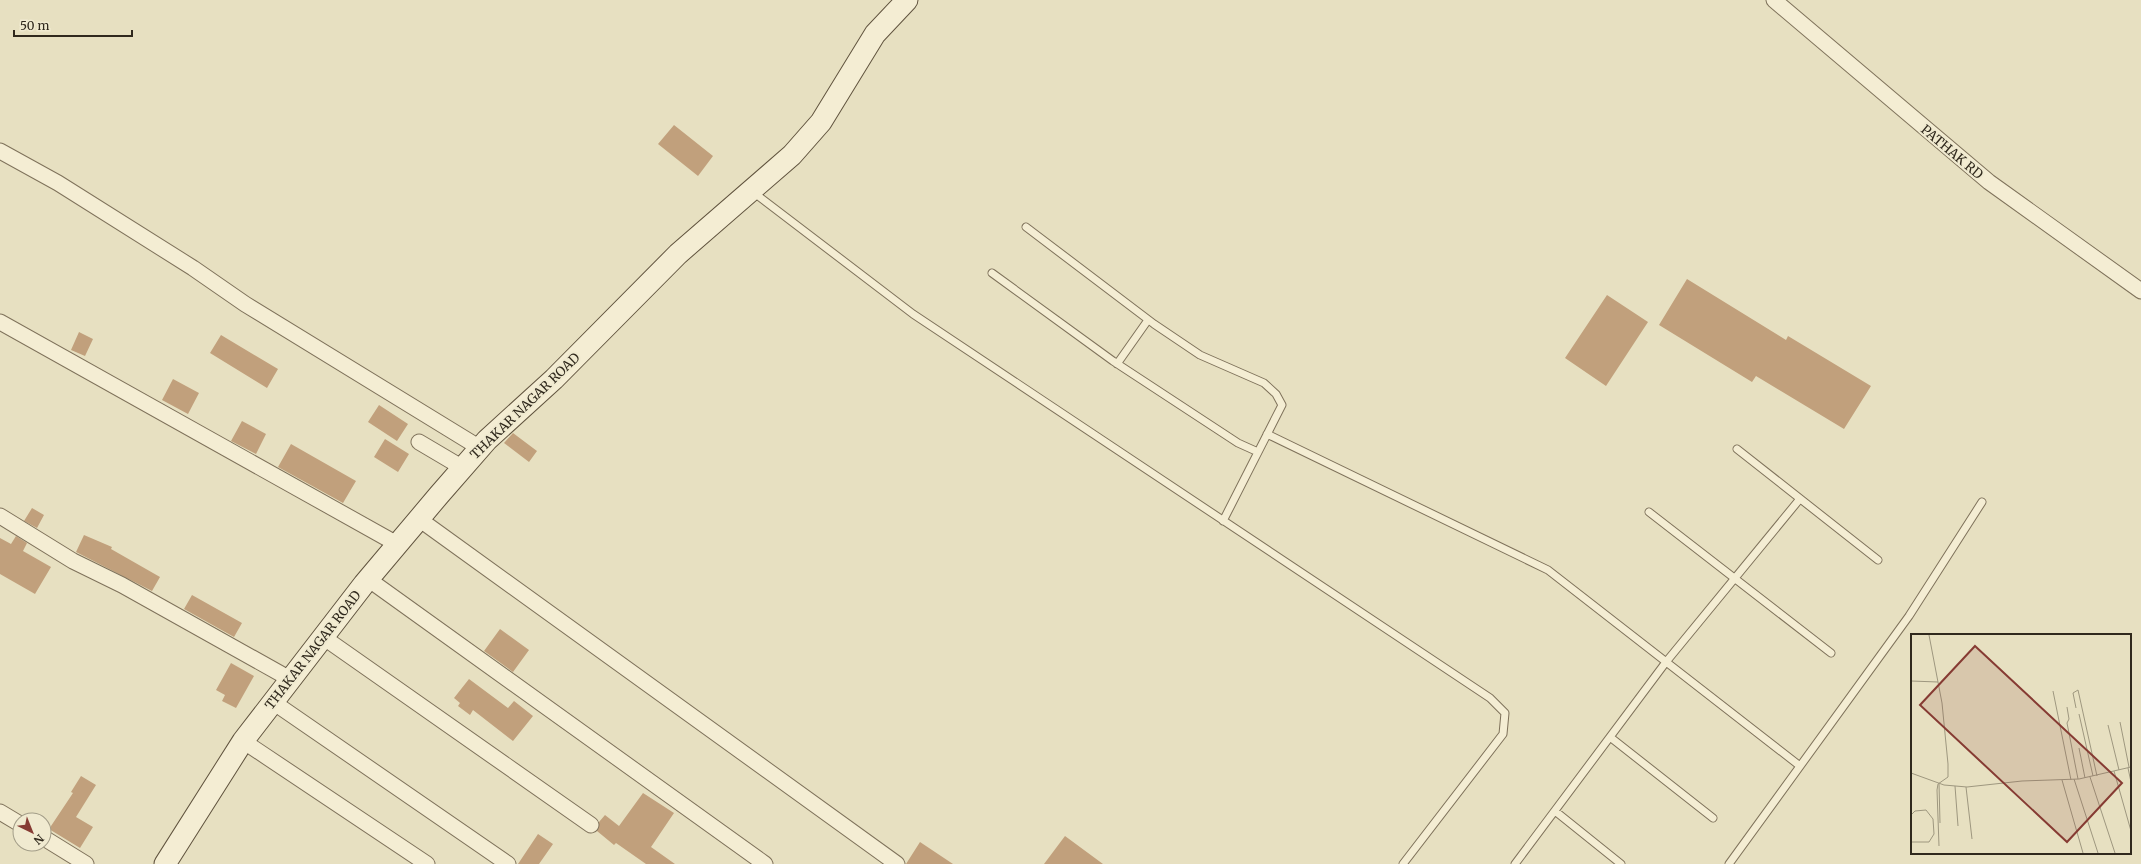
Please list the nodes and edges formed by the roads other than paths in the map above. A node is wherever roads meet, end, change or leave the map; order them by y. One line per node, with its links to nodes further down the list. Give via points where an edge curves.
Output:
1 (907, 0): 4 (street, THAKAR NAGAR ROAD, via 875,34 821,122 792,155)
2 (1774, 0): 7 (street, PATHAK RD, via 1989,182)
3 (0, 151): 13 (street, via 65,188 194,268 245,304)
4 (751, 191): 13 (street, THAKAR NAGAR ROAD, via 678,254 554,379); 22 (lane, via 913,314)
5 (1026, 227): 8 (lane)
6 (992, 273): 10 (lane)
7 (2141, 291)
8 (1148, 320): 10 (lane); 11 (lane, via 1200,355 1264,383 1276,394 1282,405)
9 (0, 322): 23 (street)
10 (1117, 364): 15 (lane, via 1238,443)
11 (1267, 434): 15 (lane); 29 (lane, via 1548,570)
12 (419, 442): 16 (street)
13 (480, 448): 16 (street, THAKAR NAGAR ROAD)
14 (1737, 449): 17 (lane)
15 (1258, 452): 22 (lane)
16 (463, 468): 21 (street, THAKAR NAGAR ROAD)
17 (1799, 500): 24 (lane); 25 (lane)
18 (1982, 502): 34 (lane, via 1909,616)
19 (1649, 512): 25 (lane)
20 (0, 516): 30 (street, via 73,561 127,588)
21 (419, 519): 23 (street, THAKAR NAGAR ROAD); 46 (street)
22 (1223, 521): 47 (lane, via 1490,698 1505,713 1503,734)
23 (397, 544): 26 (street, THAKAR NAGAR ROAD)
24 (1878, 560)
25 (1735, 578): 28 (lane); 29 (lane)
26 (368, 579): 27 (street, THAKAR NAGAR ROAD); 45 (street)
27 (322, 637): 30 (street, THAKAR NAGAR ROAD); 39 (street)
28 (1831, 653)
29 (1666, 662): 32 (lane); 34 (lane)
30 (290, 679): 31 (street, THAKAR NAGAR ROAD)
31 (273, 702): 33 (street, THAKAR NAGAR ROAD); 44 (street)
32 (1610, 737): 35 (lane); 37 (lane)
33 (243, 741): 42 (street, THAKAR NAGAR ROAD); 43 (street)
34 (1800, 766): 50 (lane)
35 (1555, 810): 48 (lane); 49 (lane)
36 (0, 812): 38 (street)
37 (1713, 818)
38 (12, 819)
39 (591, 825)
40 (52, 843): 41 (street)
41 (86, 864)
42 (165, 864)
43 (427, 864)
44 (508, 864)
45 (765, 864)
46 (897, 864)
47 (1403, 864)
48 (1515, 864)
49 (1621, 864)
50 (1729, 864)

